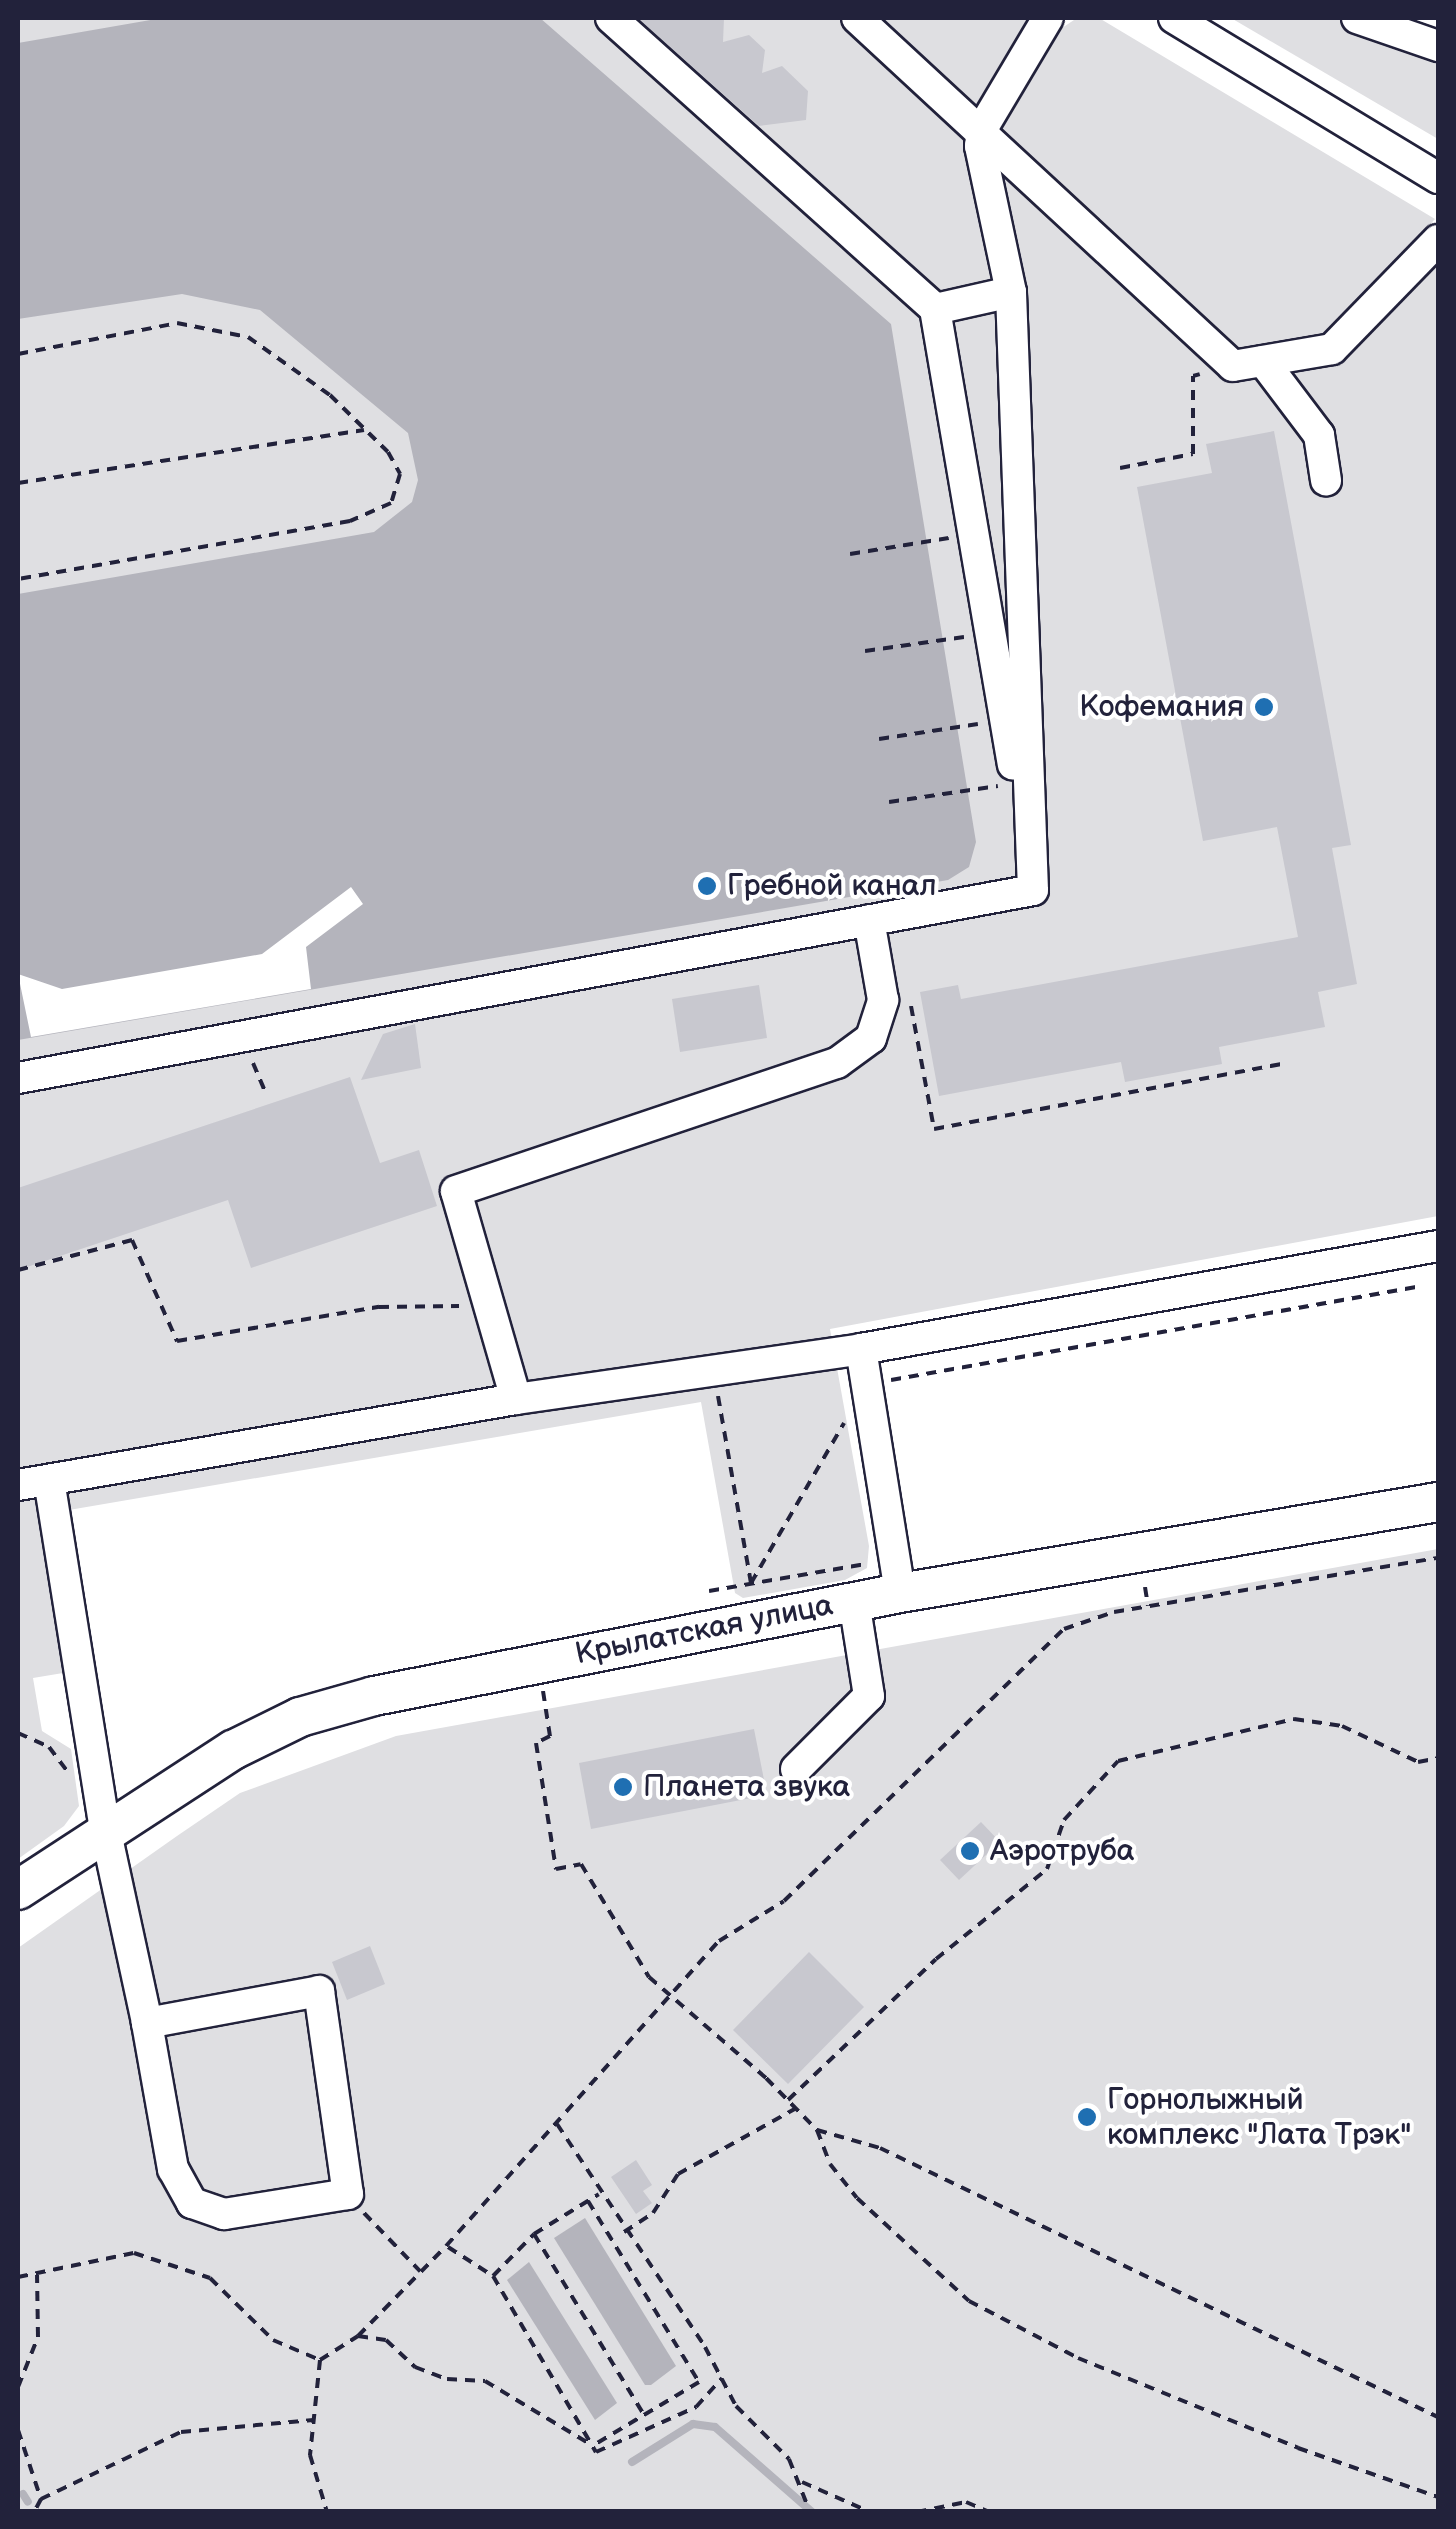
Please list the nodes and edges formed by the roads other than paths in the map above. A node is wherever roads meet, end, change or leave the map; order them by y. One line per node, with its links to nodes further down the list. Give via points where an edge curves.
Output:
1 (611, 18): 12 (street)
2 (857, 18): 8 (street)
3 (1048, 18): 8 (street)
4 (1174, 18): 9 (street)
5 (1357, 18): 7 (street)
6 (1390, 18): 7 (street)
7 (1438, 45)
8 (982, 129): 11 (street); 13 (street)
9 (1438, 178)
10 (1438, 240): 13 (street, via 1332,349)
11 (1011, 292): 12 (street); 15 (street)
12 (935, 309): 15 (street)
13 (1248, 364): 14 (street, via 1318,434)
14 (1326, 480)
15 (1033, 890): 16 (street)
16 (869, 920): 17 (street); 20 (street, via 882,1000 871,1038 837,1063 456,1191)
17 (18, 1078)
18 (1438, 1246): 19 (street)
19 (860, 1349): 20 (street); 24 (street)
20 (516, 1399): 21 (street)
21 (48, 1480): 22 (street); 27 (street)
22 (18, 1485)
23 (1438, 1502): 24 (main road, Крылатская улица)
24 (898, 1576): 25 (main road, Крылатская улица)
25 (854, 1601): 26 (street, via 869,1696); 27 (main road, Крылатская улица, via 426,1684 300,1718)
26 (796, 1769)
27 (105, 1828): 28 (main road, Крылатская улица); 29 (street)
28 (18, 1890)
29 (148, 2024): 29 (street, via 319,1991 348,2194 224,2214 192,2204 173,2169)

